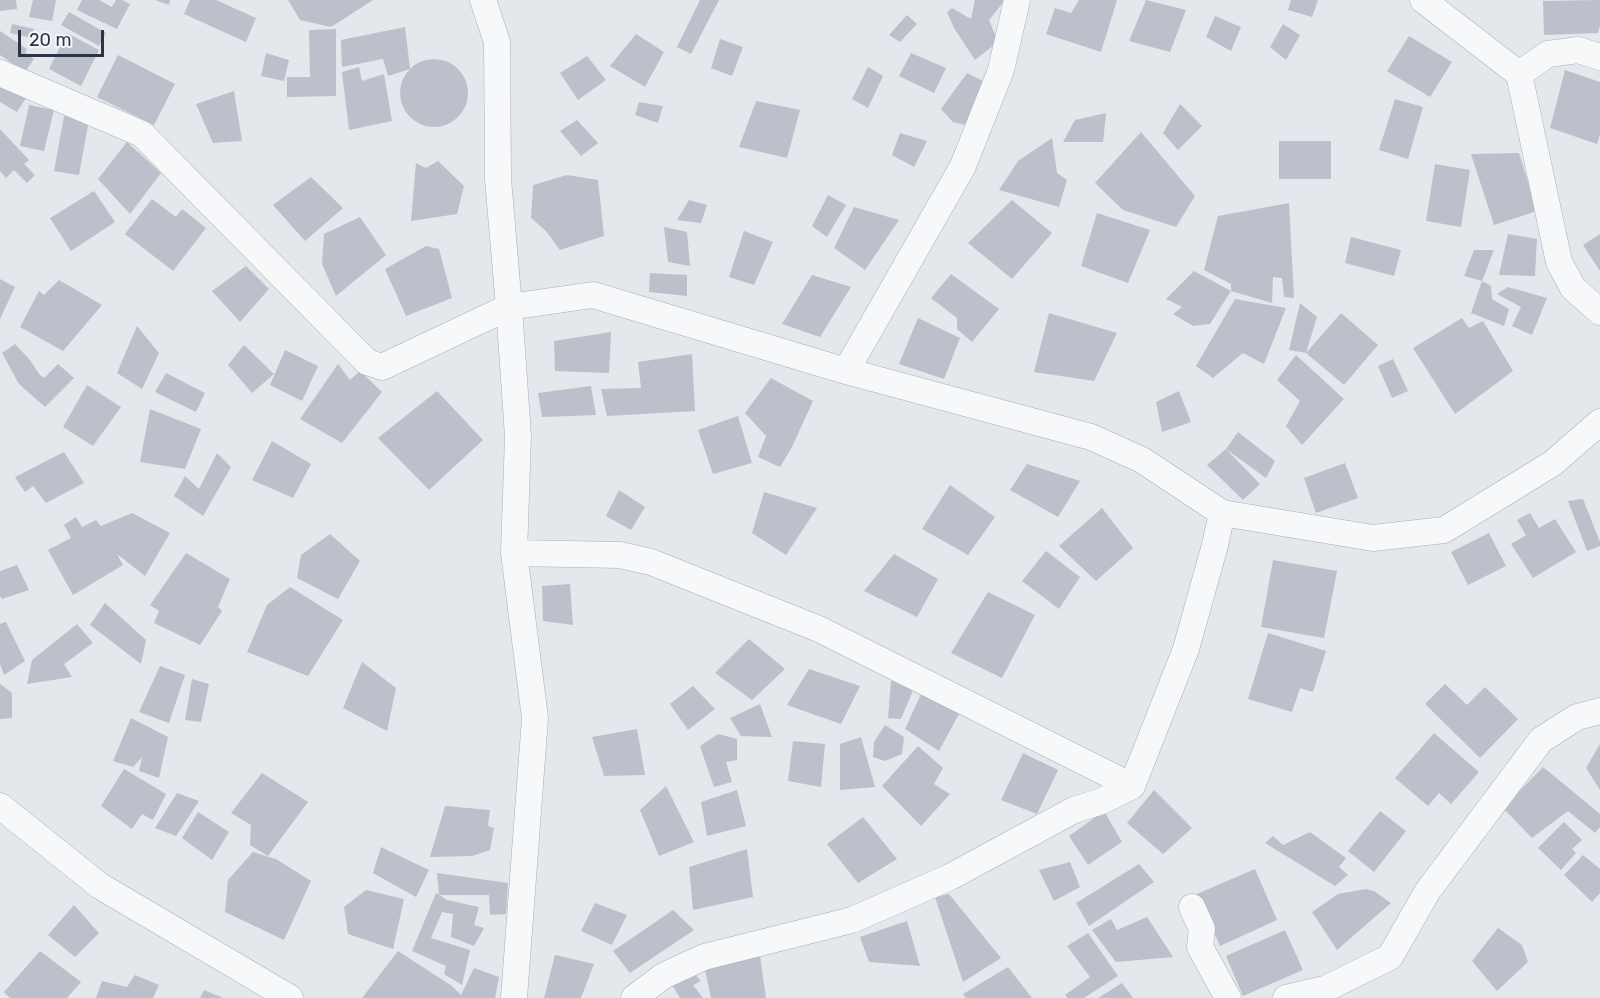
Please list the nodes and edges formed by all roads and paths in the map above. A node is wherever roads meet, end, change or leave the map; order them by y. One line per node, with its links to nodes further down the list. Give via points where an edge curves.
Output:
1 (483, 0): 7 (street, via 497,42 498,179)
2 (1017, 0): 9 (street, via 1001,70 963,166)
3 (1423, 0): 6 (street)
4 (1600, 57): 6 (street, via 1578,50 1548,54)
5 (0, 73): 7 (street, via 142,134 367,362 382,367)
6 (1519, 74): 8 (street, via 1558,262 1573,288)
7 (509, 307): 9 (street, via 593,295); 12 (street, via 518,436)
8 (1600, 312)
9 (846, 371): 11 (street, via 1091,437 1142,460)
10 (1600, 422): 11 (street, via 1553,463 1444,530 1373,538)
11 (1222, 513): 14 (street, via 1186,649)
12 (514, 553): 14 (street, via 620,555 651,562 819,629); 19 (street, via 535,718)
13 (1600, 711): 17 (street, via 1577,717 1541,740 1427,892 1390,957)
14 (1132, 786): 20 (street, via 1074,810 950,877 852,920 704,957 663,976)
15 (0, 806): 18 (street, via 100,886)
16 (1192, 907): 21 (street, via 1202,929 1200,947)
17 (1329, 993): 22 (street)
18 (290, 998)
19 (514, 998)
20 (634, 998)
21 (1228, 998)
22 (1286, 998)

